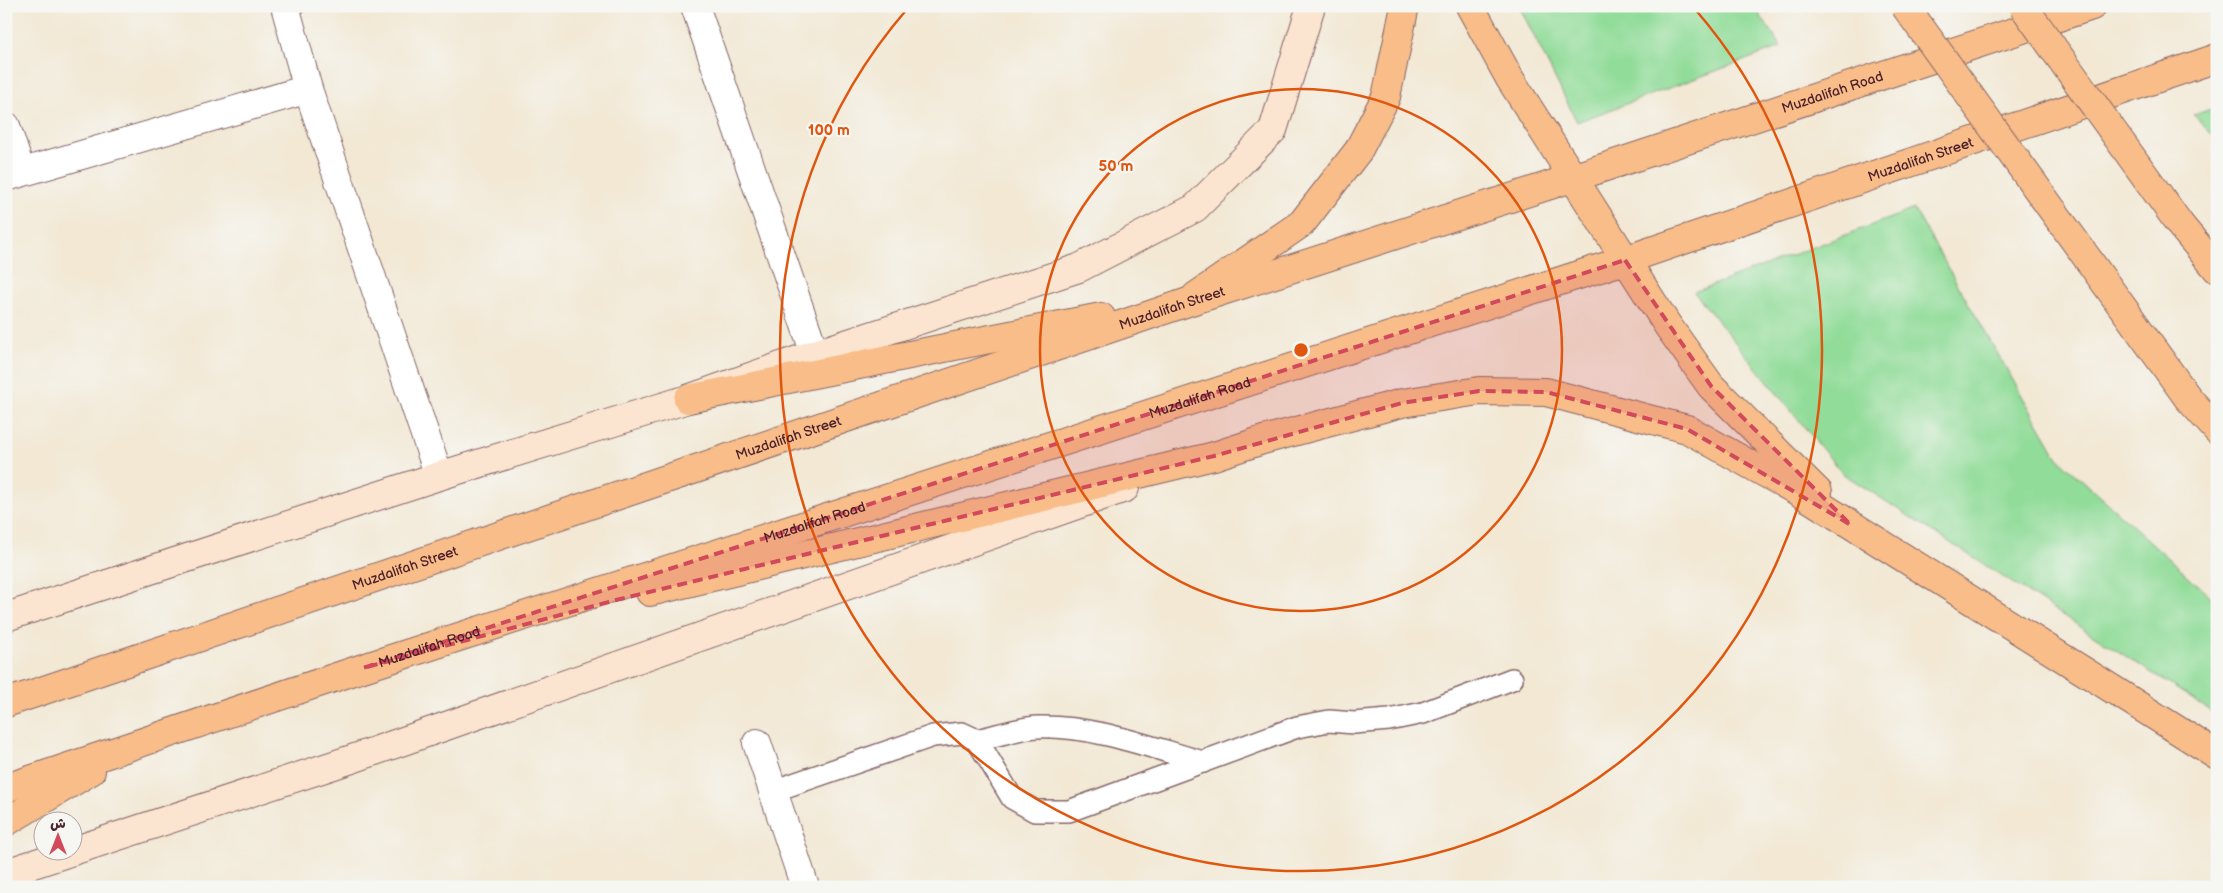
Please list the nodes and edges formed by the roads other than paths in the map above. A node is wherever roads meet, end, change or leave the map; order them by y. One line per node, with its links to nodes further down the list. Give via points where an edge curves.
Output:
1 (285, 6): 10 (street)
2 (695, 6): 17 (street)
3 (1311, 6): 17 (street, via 1273,130 1195,208 1079,268)
4 (1405, 6): 16 (main road, via 1386,96 1358,151 1302,223)
5 (1470, 6): 13 (main road, via 1510,79)
6 (1905, 6): 19 (main road, bridge, via 2188,398)
7 (2023, 6): 15 (main road, bridge, via 2181,226)
8 (2092, 6): 13 (main road, Muzdalifah Road)
9 (2217, 58): 14 (main road, Muzdalifah Street)
10 (308, 89): 12 (street); 21 (street)
11 (6, 126): 12 (street)
12 (14, 175)
13 (1572, 178): 14 (main road); 16 (main road, Muzdalifah Street)
14 (1625, 260): 22 (main road, via 1711,386); 24 (main road, Muzdalifah Road)
15 (2217, 269)
16 (1188, 302): 18 (main road); 26 (main road, Muzdalifah Street)
17 (815, 354): 18 (street)
18 (688, 399): 21 (street)
19 (2217, 430)
20 (1214, 456): 22 (main road, via 1402,403 1479,391 1546,392 1688,429); 24 (main road, via 616,600); 35 (street, via 352,759)
21 (439, 476): 23 (street)
22 (1851, 524): 30 (main road)
23 (6, 617)
24 (363, 668): 29 (main road, Muzdalifah Road)
25 (1512, 679): 31 (lane, via 1423,713 1389,720 1329,721 1297,727)
26 (6, 703)
27 (977, 740): 31 (lane, via 1035,727 1068,727); 31 (lane, via 1012,798 1035,811 1069,811); 33 (lane, via 962,733 933,736)
28 (757, 743): 33 (street)
29 (136, 744): 32 (main road, Muzdalifah Road); 34 (main road)
30 (2217, 755)
31 (1203, 762)
32 (6, 788)
33 (773, 791): 36 (street)
34 (6, 822)
35 (6, 873)
36 (805, 887)

